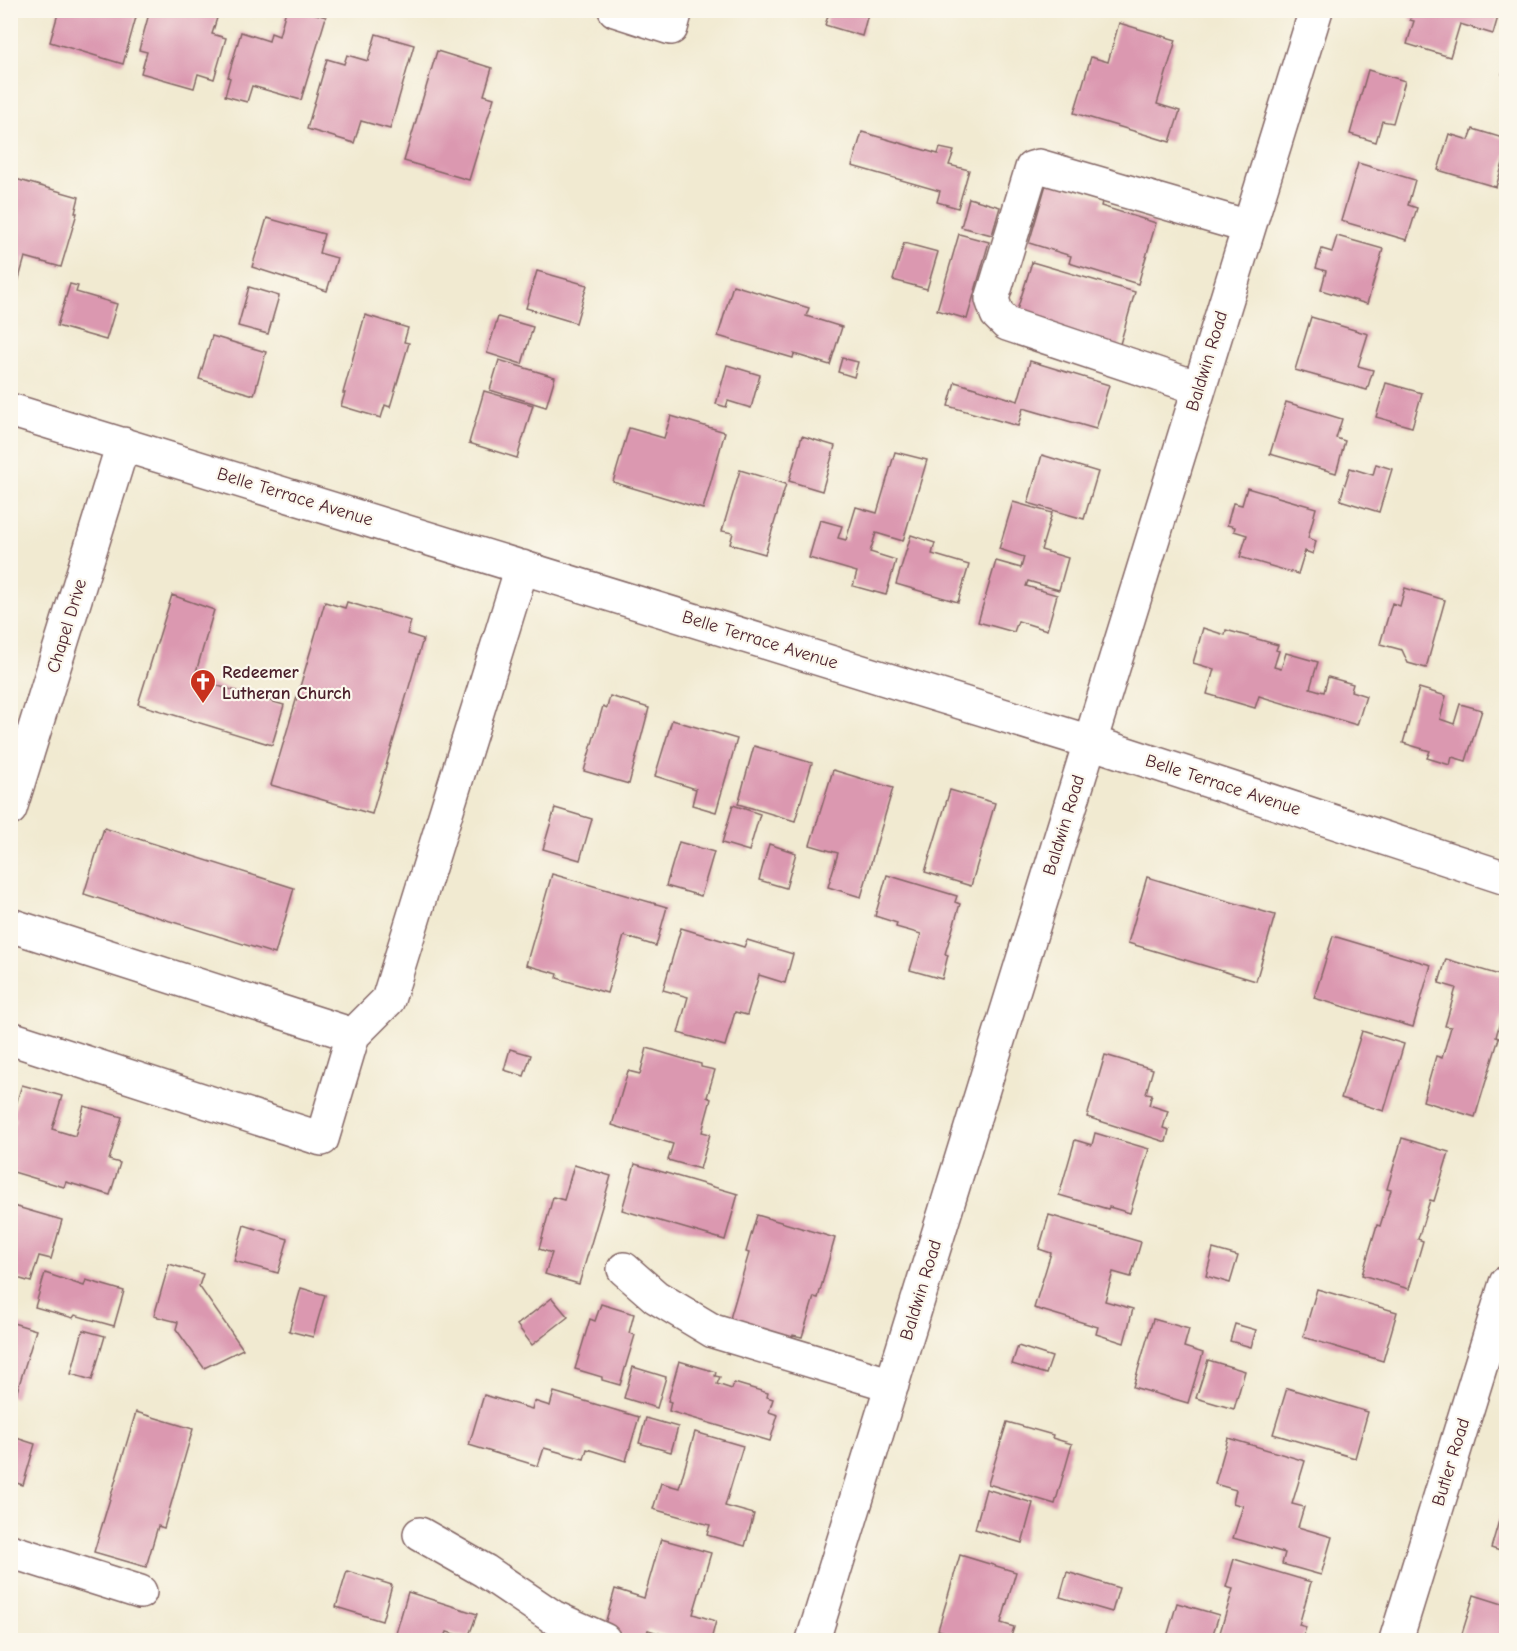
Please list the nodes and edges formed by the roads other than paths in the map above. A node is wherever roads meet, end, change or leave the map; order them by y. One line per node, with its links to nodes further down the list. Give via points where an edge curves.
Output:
1 (615, 10): 3 (street)
2 (1316, 10): 4 (street, Baldwin Road)
3 (674, 19)
4 (1249, 227): 5 (street, Baldwin Road); 5 (street, via 1039,166 1032,168 992,299 997,314 1007,324)
5 (1199, 388): 9 (street, Baldwin Road)
6 (10, 410): 7 (street, Belle Terrace Avenue)
7 (123, 444): 8 (street, Belle Terrace Avenue); 10 (street, Chapel Drive)
8 (522, 567): 9 (street, Belle Terrace Avenue); 13 (street, via 388,1000)
9 (1090, 742): 11 (street, Belle Terrace Avenue); 18 (street, Baldwin Road)
10 (10, 808)
11 (1506, 878)
12 (10, 925): 13 (street)
13 (353, 1035): 14 (street, via 322,1139)
14 (10, 1038)
15 (624, 1269): 18 (street, via 656,1297 713,1331)
16 (1506, 1283): 17 (street, Butler Road)
17 (1497, 1348): 24 (street, Butler Road)
18 (892, 1385): 23 (street, Baldwin Road)
19 (420, 1534): 22 (street, via 485,1571 553,1617)
20 (10, 1551): 21 (street)
21 (140, 1592)
22 (604, 1641)
23 (813, 1641)
24 (1396, 1641)

